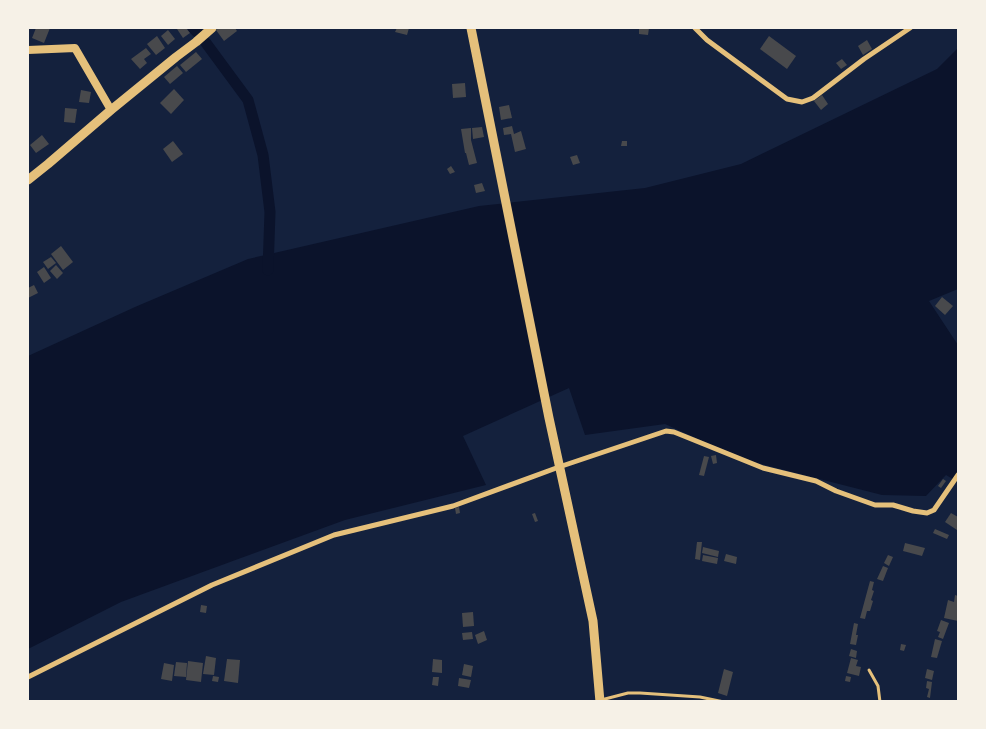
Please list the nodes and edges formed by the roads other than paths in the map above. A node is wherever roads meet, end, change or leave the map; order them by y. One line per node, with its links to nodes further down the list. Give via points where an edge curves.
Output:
1 (212, 28): 6 (main road)
2 (471, 28): 11 (main road, via 593,621)
3 (695, 28): 4 (street, via 787,99 802,102 813,98)
4 (910, 28)
5 (28, 50): 6 (street, via 74,48)
6 (111, 110): 7 (main road)
7 (28, 180)
8 (958, 474): 10 (street, via 934,510 927,513 913,511 893,505 875,505 816,481 763,468 666,431 453,506 334,535 212,585)
9 (869, 670): 13 (lane, via 878,686)
10 (28, 677)
11 (600, 701): 12 (lane, via 640,693)
12 (724, 702)
13 (880, 702)

